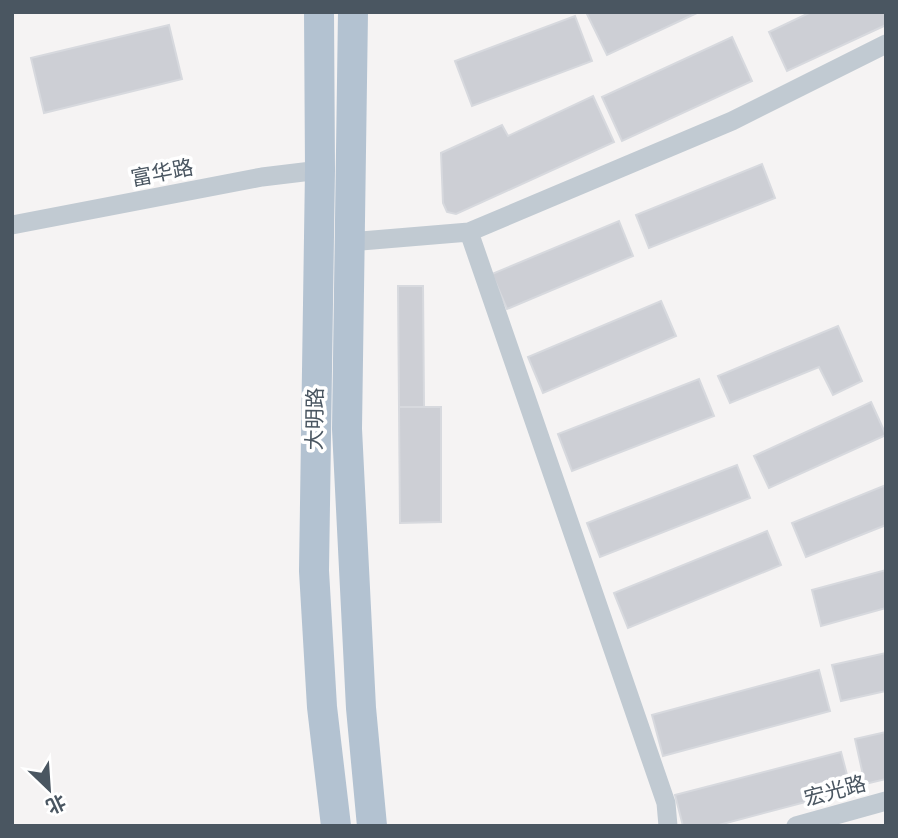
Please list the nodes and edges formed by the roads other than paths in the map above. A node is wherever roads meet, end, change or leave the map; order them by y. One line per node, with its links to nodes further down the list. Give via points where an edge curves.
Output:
1 (319, 12): 4 (main road)
2 (353, 12): 7 (main road, 大明路)
3 (886, 44): 6 (street, via 732,121)
4 (320, 170): 5 (street, 富华路); 10 (main road, via 314,571 322,708)
5 (12, 225)
6 (469, 232): 7 (street); 12 (street, via 666,803)
7 (349, 242): 11 (main road, 大明路, via 347,429 361,708)
8 (886, 801): 13 (street, 宏光路)
9 (886, 814): 14 (street, 宏光路)
10 (336, 826)
11 (372, 826)
12 (668, 826)
13 (796, 826)
14 (844, 826)

